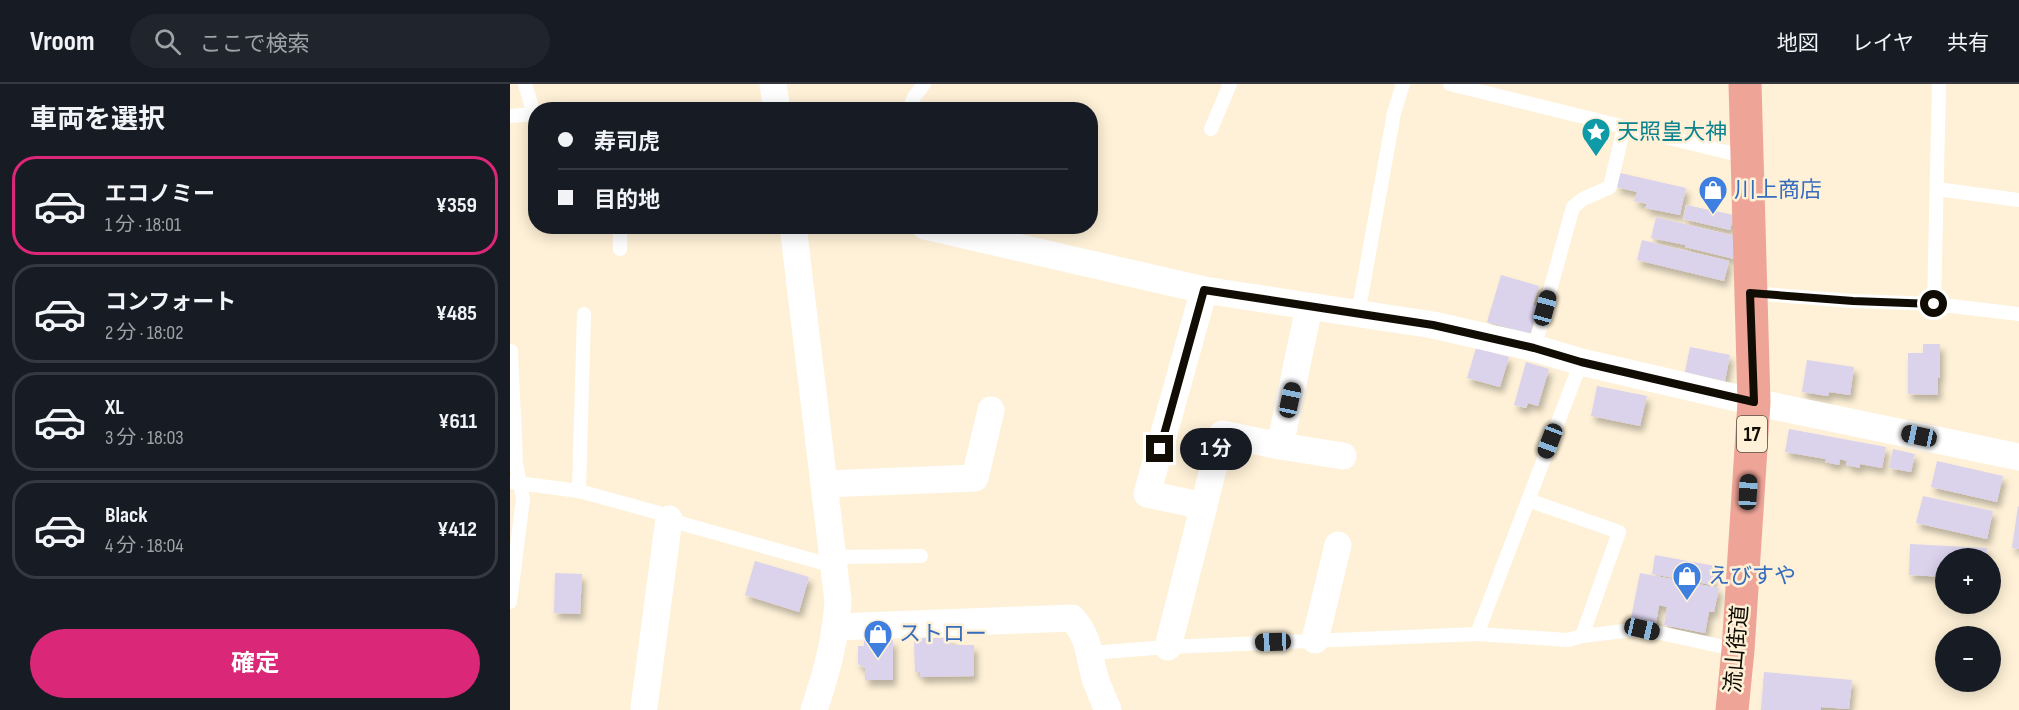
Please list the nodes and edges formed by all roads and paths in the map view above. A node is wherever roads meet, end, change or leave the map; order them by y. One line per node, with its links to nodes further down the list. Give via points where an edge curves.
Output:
1 (525, 84): 9 (lane)
2 (773, 84): 10 (street)
3 (924, 84): 11 (lane)
4 (1230, 84): 15 (lane)
5 (1403, 84): 28 (lane, via 1394,112)
6 (1450, 84): 14 (lane)
7 (1745, 84): 16 (main road, 流山街道 / 17)
8 (1939, 84): 17 (lane)
9 (531, 102)
10 (776, 102)
11 (912, 102)
12 (528, 115): 13 (lane)
13 (510, 116)
14 (1624, 127): 16 (lane); 30 (lane, via 1610,186 1573,207)
15 (1211, 129)
16 (1747, 157): 24 (main road, 流山街道 / 17)
17 (1937, 189): 18 (lane); 25 (lane)
18 (2019, 200)
19 (620, 234): 22 (lane)
20 (794, 234): 39 (street)
21 (995, 234): 23 (street)
22 (620, 249)
23 (1204, 290): 26 (street); 42 (street, via 1147,494)
24 (1750, 293): 25 (lane); 33 (main road, 流山街道 / 17)
25 (1934, 304): 29 (lane)
26 (1309, 307): 28 (street); 35 (street)
27 (584, 314): 40 (lane)
28 (1358, 314): 30 (street, via 1433,325)
29 (2019, 314)
30 (1534, 348): 32 (street)
31 (511, 351): 38 (lane)
32 (1581, 362): 33 (street); 41 (lane)
33 (1754, 402): 37 (street); 53 (main road, 流山街道 / 17)
34 (991, 410): 39 (street, via 975,478)
35 (1280, 446): 36 (street); 42 (street, via 1222,434)
36 (1343, 456)
37 (2019, 457)
38 (515, 483): 40 (lane); 47 (lane, via 523,499)
39 (825, 484): 46 (street)
40 (579, 491): 43 (lane)
41 (1528, 500): 49 (lane); 50 (lane, via 1619,532)
42 (1204, 506): 52 (street)
43 (669, 519): 46 (lane); 55 (street)
44 (1338, 545): 51 (street)
45 (921, 556): 46 (lane)
46 (834, 562): 48 (street)
47 (510, 602)
48 (836, 627): 54 (street, via 1072,618 1081,628); 56 (street)
49 (1477, 634): 50 (lane, via 1568,640); 51 (lane)
50 (1582, 636): 53 (lane, via 1642,629)
51 (1315, 640): 52 (lane)
52 (1168, 646): 54 (lane)
53 (1738, 650): 58 (main road, 流山街道 / 17)
54 (1091, 653): 57 (street, via 1094,675)
55 (644, 707)
56 (814, 710)
57 (1108, 710)
58 (1732, 710)

